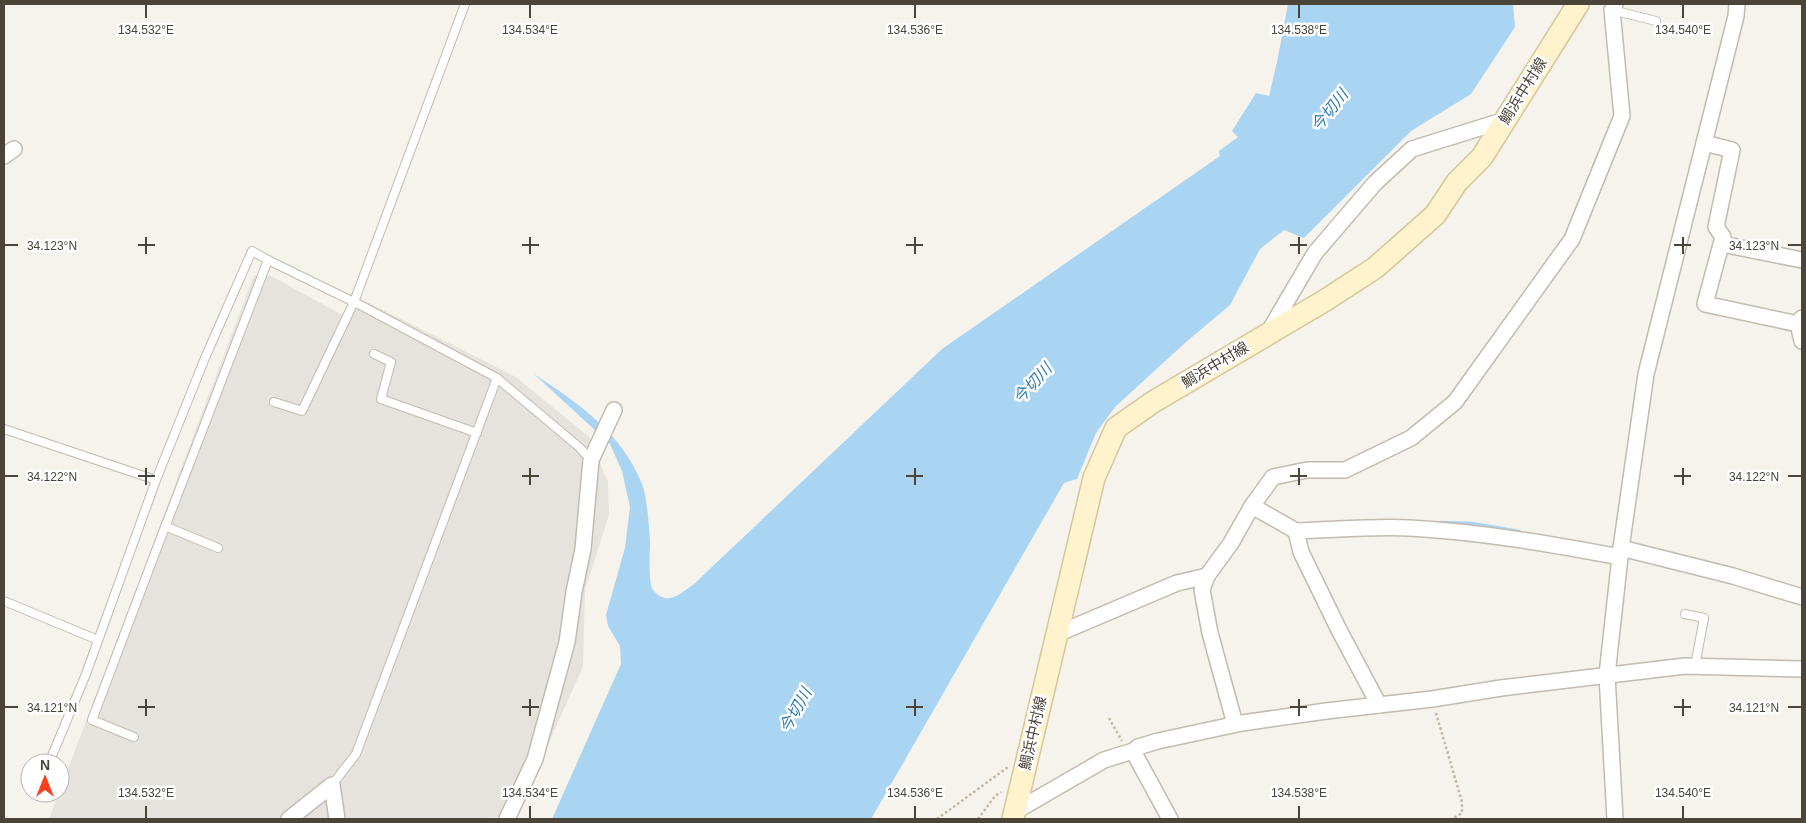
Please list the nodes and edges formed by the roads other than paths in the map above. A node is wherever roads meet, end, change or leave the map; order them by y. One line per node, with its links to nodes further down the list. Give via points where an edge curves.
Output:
1 (465, 4): 11 (lane)
2 (1578, 4): 6 (main road, 鯛浜中村線)
3 (1738, 4): 7 (street)
4 (1613, 7): 5 (lane); 23 (street, via 1622,116 1572,239 1455,402 1411,438 1344,470 1307,470 1273,477)
5 (1656, 21)
6 (1505, 120): 13 (main road, 鯛浜中村線, via 1482,157 1457,182 1435,216 1375,268); 13 (street, via 1412,149 1375,183 1315,253)
7 (1704, 143): 8 (street, via 1732,150 1716,227 1724,237); 27 (street, via 1646,374)
8 (1722, 244): 10 (street); 12 (street, via 1705,304)
9 (268, 260): 11 (lane); 22 (lane, via 252,251); 24 (lane)
10 (1802, 260)
11 (354, 302): 16 (lane); 17 (lane, via 302,411)
12 (1800, 321): 14 (street)
13 (1267, 334): 32 (main road, 鯛浜中村線, via 1153,402 1116,428 1094,478)
14 (1802, 341)
15 (374, 354): 20 (lane, via 391,362 381,399)
16 (497, 378): 20 (lane); 21 (lane)
17 (274, 402)
18 (614, 410): 21 (street)
19 (4, 429): 22 (lane)
20 (477, 433): 42 (lane, via 356,754)
21 (591, 460): 46 (street, via 584,549 567,642 535,760)
22 (156, 480): 33 (lane)
23 (1252, 506): 25 (street); 28 (street)
24 (165, 526): 26 (lane); 39 (lane, via 92,720)
25 (1296, 531): 27 (street, via 1444,530); 37 (street, via 1301,552)
26 (218, 548)
27 (1621, 553): 29 (street, via 1733,576); 36 (street)
28 (1207, 576): 32 (street, via 1177,583); 38 (street, via 1202,590 1210,633)
29 (1802, 597)
30 (4, 601): 33 (lane)
31 (1685, 614): 34 (lane, via 1704,618)
32 (1057, 634): 43 (main road, 鯛浜中村線)
33 (98, 640): 41 (lane)
34 (1695, 666): 35 (street); 36 (street)
35 (1802, 669)
36 (1607, 674): 37 (street); 48 (street)
37 (1379, 705): 38 (street)
38 (1235, 724): 40 (street, via 1158,741)
39 (134, 737)
40 (1131, 752): 43 (street, via 1104,760); 47 (street)
41 (53, 753)
42 (332, 785): 44 (street); 45 (street)
43 (1015, 815)
44 (289, 819)
45 (337, 819)
46 (507, 819)
47 (1170, 819)
48 (1615, 819)

